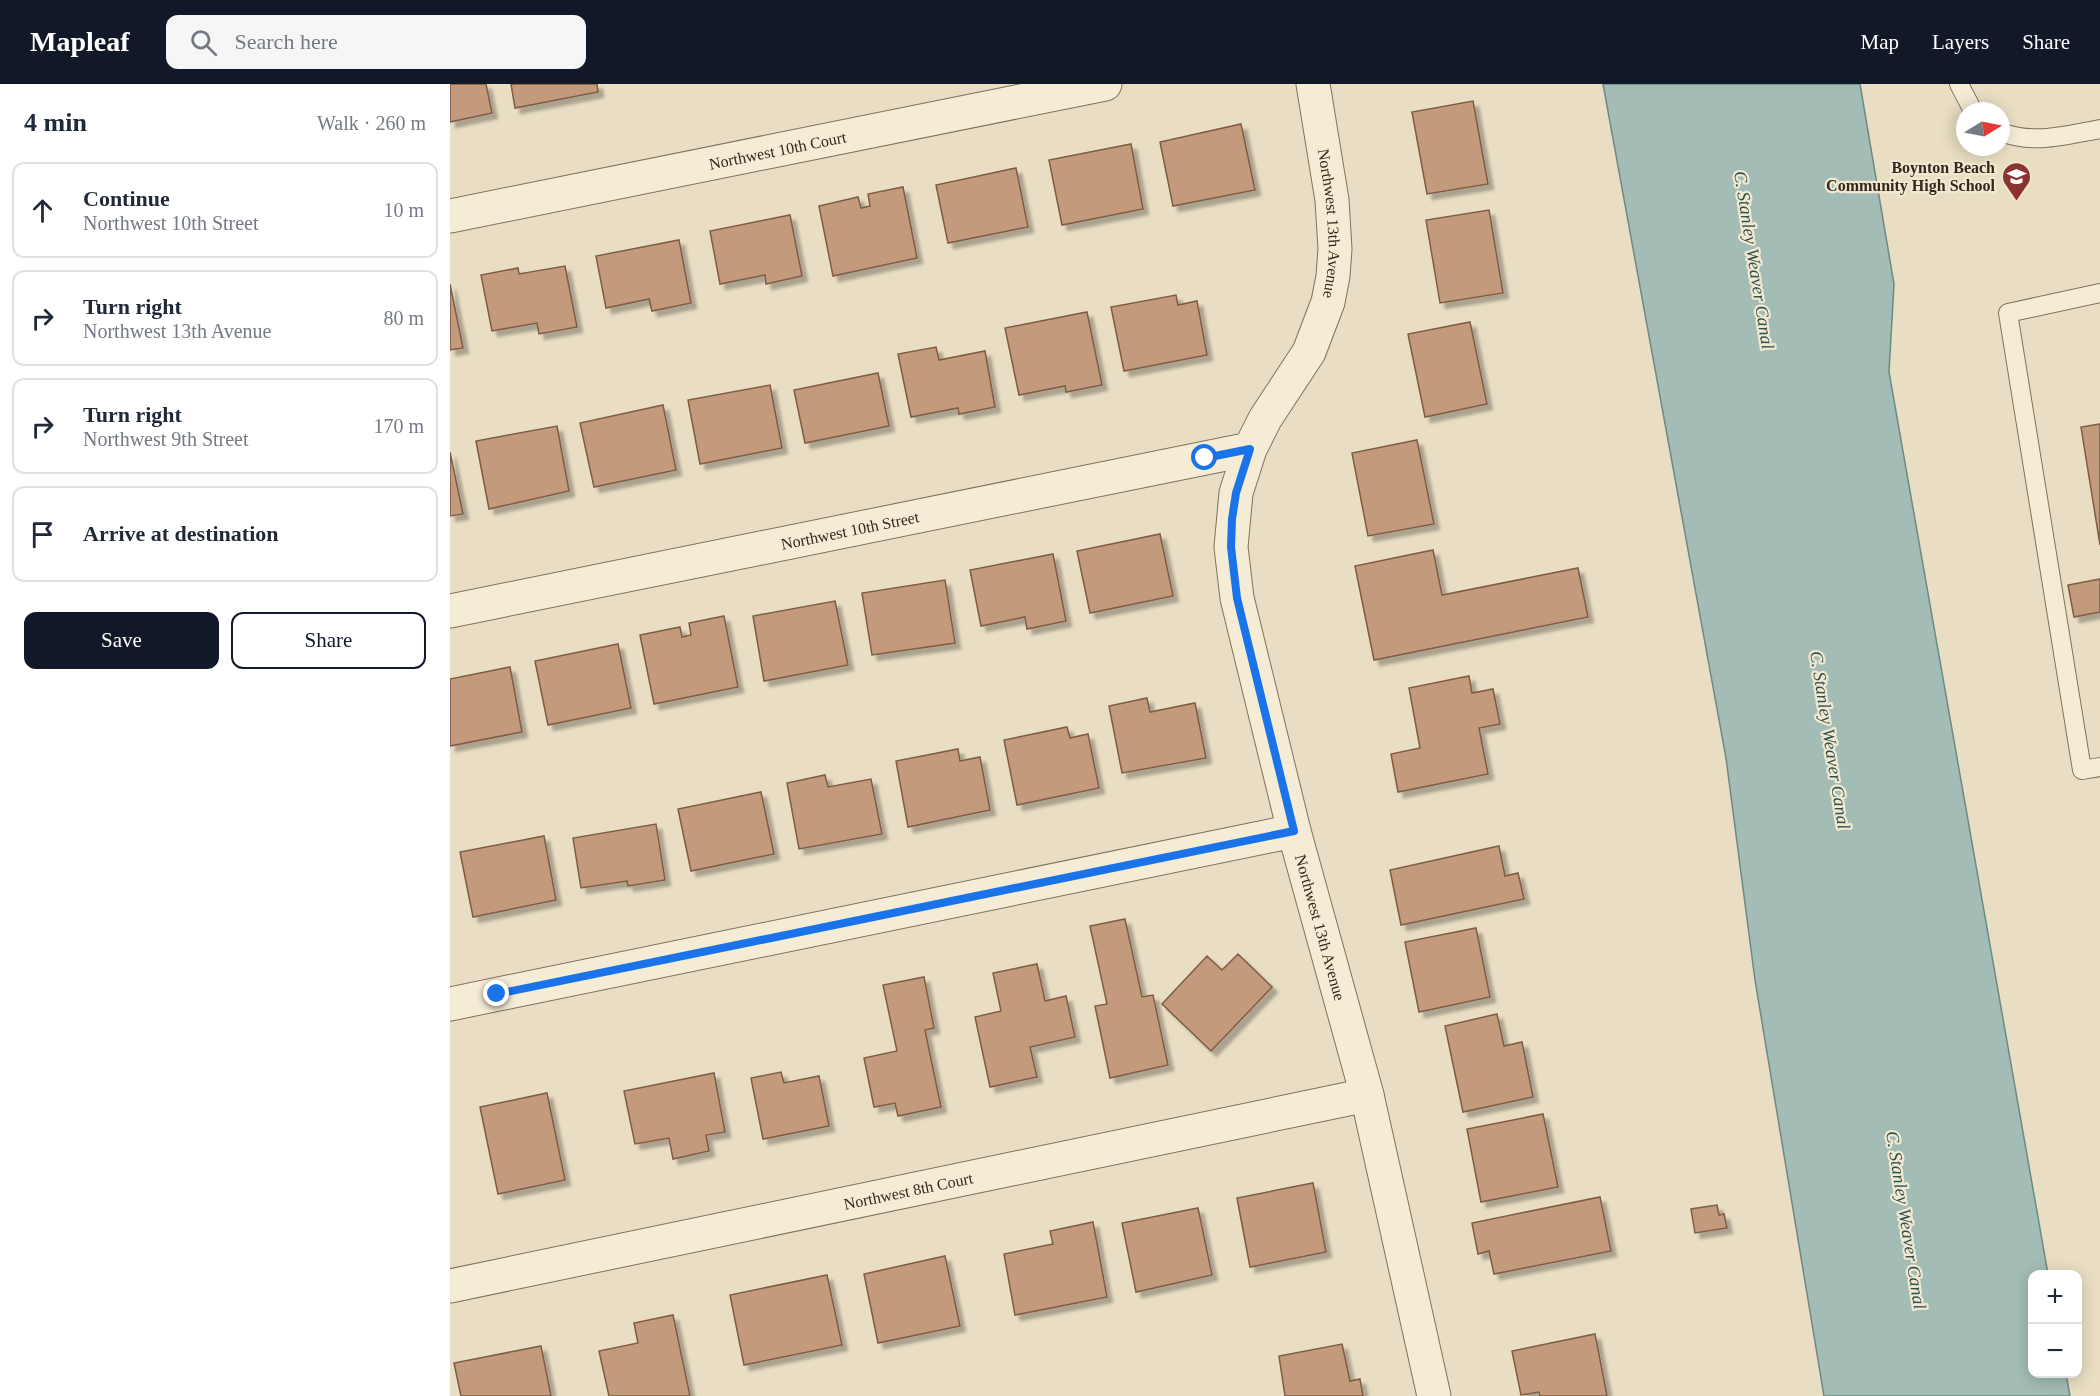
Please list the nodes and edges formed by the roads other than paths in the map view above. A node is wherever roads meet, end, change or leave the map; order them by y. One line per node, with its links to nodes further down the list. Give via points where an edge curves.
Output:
1 (1105, 84): 7 (street, Northwest 10th Court)
2 (1313, 84): 9 (street, Northwest 13th Avenue, via 1332,200 1333,276 1328,302 1309,352)
3 (1959, 84): 4 (lane)
4 (1968, 102)
5 (2100, 129): 6 (lane, via 2034,139)
6 (2010, 136)
7 (450, 216)
8 (2100, 293): 11 (lane, via 2008,313 2082,770)
9 (1250, 449): 10 (street, Northwest 10th Street); 12 (street, Northwest 13th Avenue, via 1232,519 1235,588)
10 (450, 611)
11 (2100, 767)
12 (1294, 831): 13 (street); 14 (street, Northwest 13th Avenue)
13 (450, 1004)
14 (1367, 1095): 15 (street, Northwest 8th Court); 16 (street, Northwest 13th Avenue)
15 (450, 1286)
16 (1434, 1396)

